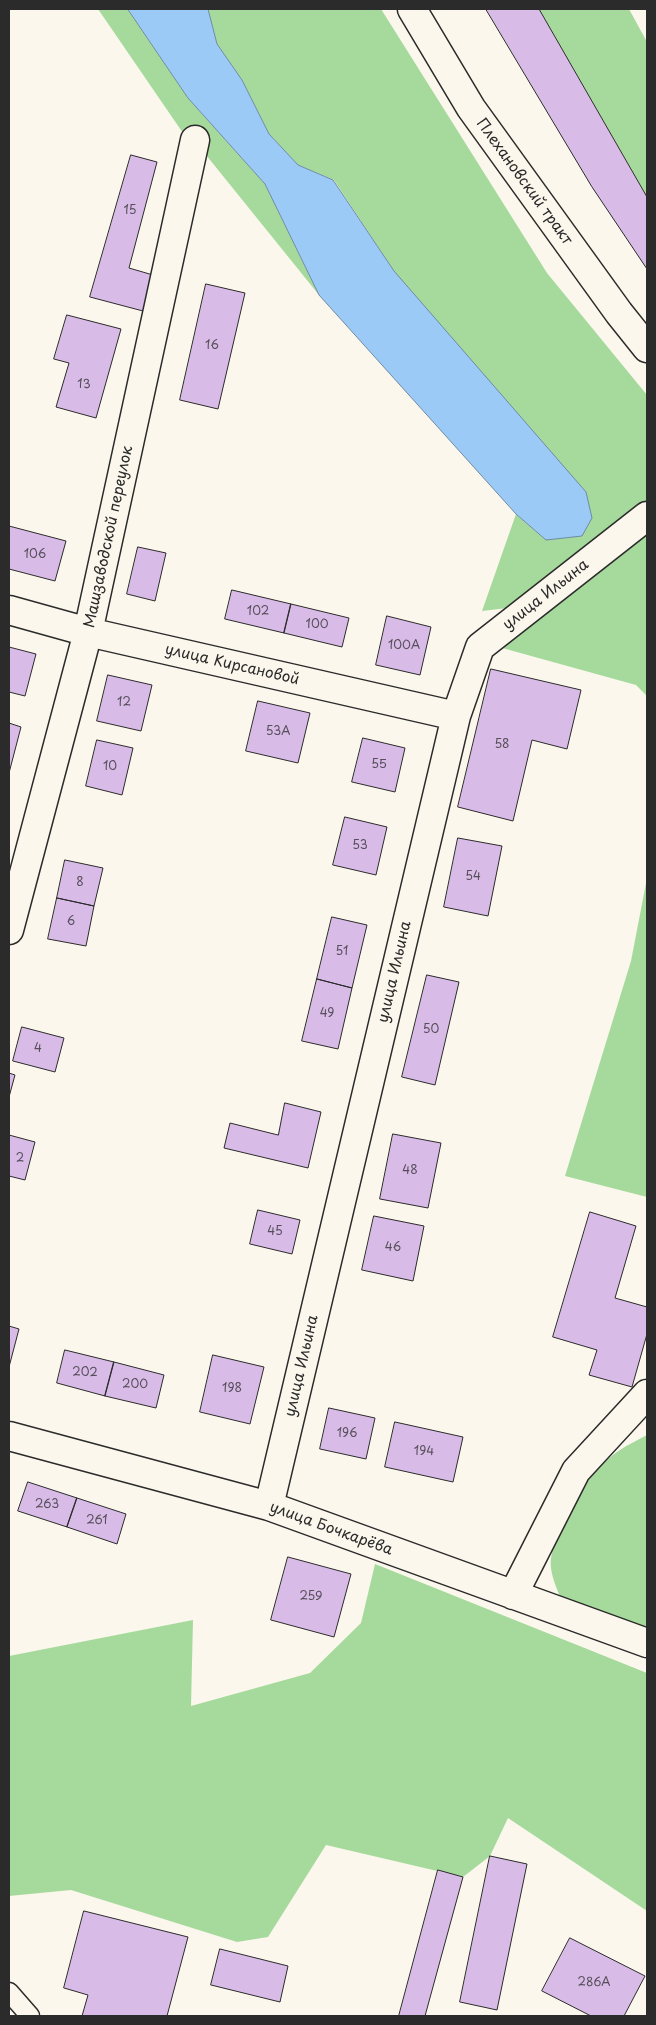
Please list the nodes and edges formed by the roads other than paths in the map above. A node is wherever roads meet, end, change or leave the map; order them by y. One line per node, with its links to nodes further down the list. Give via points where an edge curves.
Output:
1 (412, 9): 3 (street, Плехановский тракт, via 471,108 618,313)
2 (195, 140): 6 (street, Машзаводской переулок)
3 (647, 348)
4 (647, 516): 7 (street, улица Ильина, via 480,647)
5 (9, 610): 6 (street, улица Кирсановой)
6 (88, 632): 7 (street, улица Кирсановой); 8 (street, Машзаводской переулок)
7 (456, 716): 11 (street, улица Ильина)
8 (9, 930)
9 (647, 1394): 12 (street, via 576,1471)
10 (9, 1436): 11 (street, улица Бочкарёва)
11 (268, 1506): 12 (street, улица Бочкарёва)
12 (513, 1594): 13 (street, улица Бочкарёва)
13 (647, 1643)
14 (9, 1992): 15 (lane)
15 (30, 2016)

